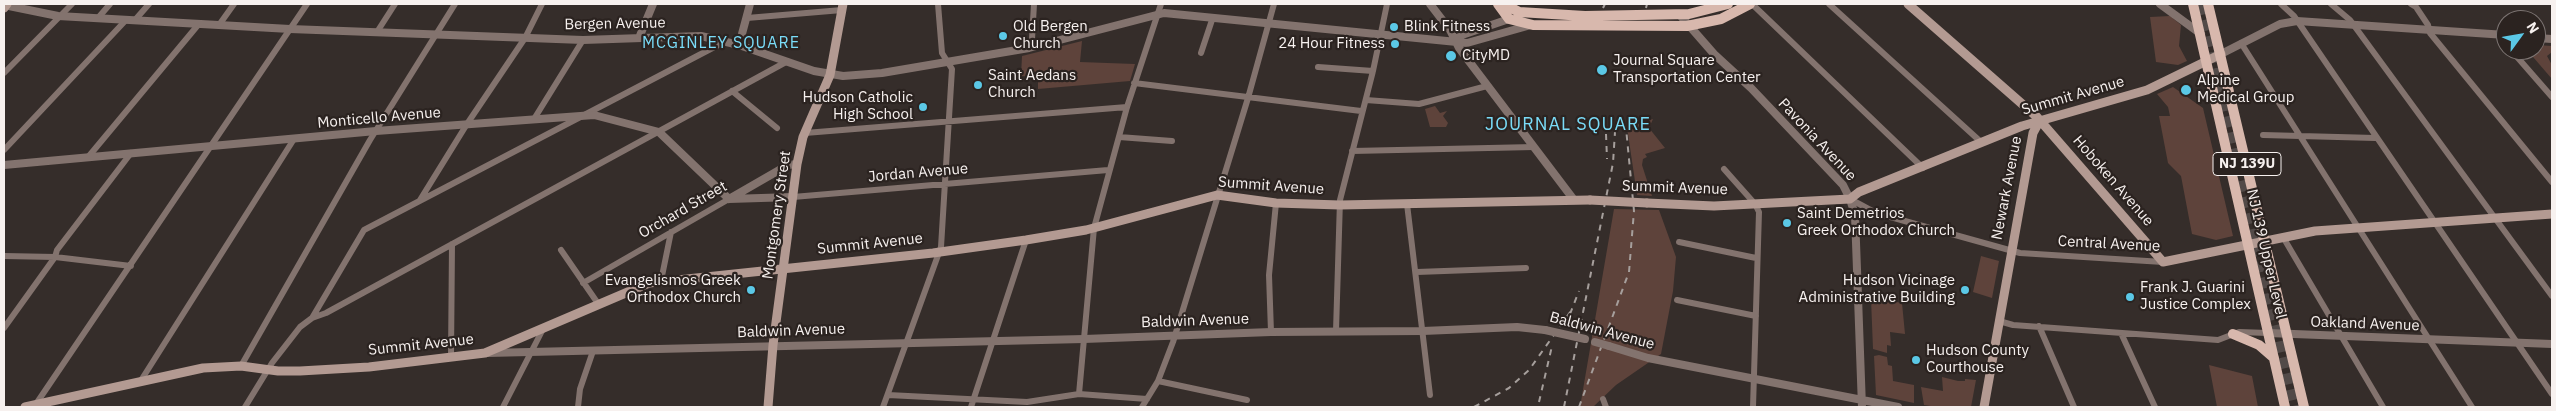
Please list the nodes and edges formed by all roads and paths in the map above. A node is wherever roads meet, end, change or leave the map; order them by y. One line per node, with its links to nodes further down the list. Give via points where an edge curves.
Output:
1 (72, 4): 34 (street)
2 (110, 4): 36 (street)
3 (149, 4): 40 (street)
4 (234, 4): 47 (street)
5 (307, 4): 50 (street)
6 (395, 4): 52 (street)
7 (455, 4): 56 (street)
8 (542, 4): 57 (street)
9 (653, 4): 58 (street)
10 (750, 4): 37 (street)
11 (938, 4): 68 (street, via 942,53)
12 (1034, 4): 64 (street, via 1032,39)
13 (1161, 4): 32 (street)
14 (1274, 4): 43 (street)
15 (1387, 4): 53 (street)
16 (1430, 4): 60 (street)
17 (1498, 4): 41 (main road)
18 (1504, 4): 35 (main road, via 1520,12)
19 (1728, 4): 33 (main road)
20 (1732, 4): 49 (main road, via 1724,11)
21 (1751, 4): 49 (main road, via 1721,19); 107 (street)
22 (1829, 4): 98 (street)
23 (1908, 4): 85 (main road)
24 (2163, 4): 54 (street)
25 (2194, 4): 54 (main road, NJ 139 Upper Level / NJ 139U)
26 (2208, 4): 66 (main road, NJ 139 Upper Level / NJ 139U)
27 (2280, 4): 42 (street)
28 (2332, 4): 45 (street)
29 (2411, 4): 51 (street)
30 (5, 5): 34 (street, Bergen Avenue)
31 (843, 7): 37 (street); 74 (main road, Montgomery Street)
32 (1157, 14): 38 (street, Bergen Avenue); 64 (street, Bergen Avenue); 75 (street)
33 (1679, 14): 35 (main road); 44 (main road, via 1666,21); 49 (street, Pavonia Avenue)
34 (61, 16): 36 (street, Bergen Avenue); 73 (street)
35 (1585, 16): 41 (main road)
36 (98, 18): 39 (street, Bergen Avenue)
37 (747, 18): 63 (street)
38 (1213, 18): 43 (street, Bergen Avenue); 65 (street)
39 (126, 20): 40 (street, Bergen Avenue); 101 (street)
40 (134, 20): 46 (street, Bergen Avenue)
41 (1510, 20): 48 (main road); 60 (street, Bergen Avenue)
42 (2297, 20): 45 (street, Summit Avenue); 62 (street, Summit Avenue, via 2280,24); 95 (street)
43 (1268, 23): 53 (street, Bergen Avenue); 79 (street)
44 (1636, 24): 48 (main road); 49 (main road)
45 (2353, 24): 51 (street, Summit Avenue); 123 (street)
46 (198, 25): 47 (street, Bergen Avenue); 104 (street)
47 (219, 25): 50 (street, Bergen Avenue)
48 (1533, 25): 60 (street, Bergen Avenue, via 1467,43)
49 (1687, 26): 115 (street, Pavonia Avenue, via 1843,185)
50 (290, 29): 52 (street, Bergen Avenue); 99 (street)
51 (2428, 29): 55 (street, Summit Avenue); 110 (street)
52 (377, 32): 56 (street, Bergen Avenue)
53 (1381, 34): 60 (street, Bergen Avenue); 72 (street)
54 (2201, 34): 69 (main road, NJ 139 Upper Level / NJ 139U)
55 (2496, 35)
56 (436, 36): 57 (street, Bergen Avenue); 89 (street)
57 (525, 38): 59 (street, Bergen Avenue); 87 (street)
58 (639, 38): 59 (street, Bergen Avenue); 61 (street, Bergen Avenue, via 701,36)
59 (583, 40): 84 (street)
60 (1454, 40): 76 (street)
61 (724, 42): 63 (street, Bergen Avenue); 83 (street)
62 (2241, 43): 66 (street, Summit Avenue); 94 (street)
63 (739, 45): 70 (street, Bergen Avenue)
64 (1035, 47): 68 (street, Bergen Avenue)
65 (1202, 52)
66 (2221, 54): 69 (main road, Summit Avenue); 130 (main road, NJ 139 Upper Level / NJ 139U)
67 (2520, 60): 78 (street)
68 (947, 61): 74 (street, Bergen Avenue, via 859,76); 86 (street, via 952,69)
69 (2206, 61): 85 (main road, Summit Avenue, via 2147,90); 133 (main road, NJ 139 Upper Level / NJ 139U)
70 (786, 62): 74 (street, Bergen Avenue); 77 (street)
71 (1318, 67): 72 (street)
72 (1373, 71): 80 (street)
73 (4, 73)
74 (830, 75): 91 (main road, Montgomery Street)
75 (1134, 83): 79 (street); 81 (street)
76 (1488, 86): 80 (street, via 1419,104); 100 (street)
77 (732, 91): 88 (street); 90 (street)
78 (2552, 97)
79 (1248, 98): 82 (street); 112 (street)
80 (1366, 100): 82 (street)
81 (1127, 108): 86 (street); 93 (street)
82 (1362, 111): 102 (street)
83 (582, 115): 84 (street, Monticello Avenue); 90 (street, Monticello Avenue, via 594,115); 117 (street)
84 (534, 119): 87 (street, Monticello Avenue)
85 (2040, 120): 98 (main road, Summit Avenue); 135 (main road, Newark Avenue, via 2033,133); 140 (main road, Hoboken Avenue)
86 (950, 121): 91 (street); 111 (street)
87 (467, 124): 89 (street, Monticello Avenue); 117 (street)
88 (777, 128)
89 (376, 131): 96 (street, Monticello Avenue); 177 (street)
90 (658, 132): 114 (street, Monticello Avenue); 132 (street)
91 (805, 133): 105 (main road, Montgomery Street)
92 (2263, 135): 94 (street)
93 (1118, 136): 97 (street); 109 (street)
94 (2301, 136): 95 (street); 126 (street)
95 (2375, 138): 124 (street)
96 (294, 139): 99 (street, Monticello Avenue); 181 (street)
97 (1172, 142)
98 (1981, 142): 107 (main road, Summit Avenue)
99 (213, 146): 103 (street, Monticello Avenue); 141 (street)
100 (1534, 147): 102 (street); 116 (street)
101 (4, 150)
102 (1352, 151): 121 (street)
103 (131, 153): 104 (street, Monticello Avenue); 138 (street)
104 (89, 156): 106 (street, Monticello Avenue)
105 (797, 164): 113 (main road, Montgomery Street); 114 (street, Orchard Street, via 788,165)
106 (4, 165)
107 (1923, 168): 115 (main road, Summit Avenue, via 1859,192)
108 (1724, 169): 120 (street)
109 (1108, 170): 111 (street, Jordan Avenue); 125 (street)
110 (2552, 182)
111 (945, 184): 113 (street, Jordan Avenue); 136 (street)
112 (1217, 195): 118 (main road, Summit Avenue); 125 (main road, Summit Avenue); 163 (street)
113 (793, 197): 114 (street, Jordan Avenue); 143 (main road, Montgomery Street)
114 (729, 199): 127 (street, Orchard Street)
115 (1850, 199): 120 (main road, Summit Avenue); 135 (street, Central Avenue, via 1876,213); 192 (street, Pavonia Avenue, via 1855,215)
116 (1574, 200): 119 (main road, Summit Avenue); 120 (main road, Summit Avenue, bridge, via 1714,206)
117 (420, 201): 151 (street, via 364,230)
118 (1276, 203): 121 (main road, Summit Avenue); 158 (street, via 1269,275)
119 (1407, 204): 121 (main road, Summit Avenue); 144 (street)
120 (1755, 204): 139 (street, via 1759,212)
121 (1340, 205): 156 (street)
122 (2552, 214): 123 (main road, Central Avenue)
123 (2496, 219): 124 (main road, Central Avenue); 147 (street)
124 (2434, 222): 126 (main road, Central Avenue); 169 (street)
125 (1094, 228): 129 (main road, Summit Avenue); 165 (street)
126 (2358, 228): 128 (main road, Central Avenue); 167 (street)
127 (671, 232): 145 (street); 146 (street, Orchard Street)
128 (2284, 237): 130 (main road, Central Avenue); 164 (street)
129 (1026, 240): 136 (main road, Summit Avenue); 166 (street)
130 (2266, 241): 133 (main road, Central Avenue); 162 (main road, NJ 139 Upper Level / NJ 139U)
131 (1678, 242): 139 (street)
132 (452, 244): 151 (street); 175 (street)
133 (2248, 244): 140 (main road, Central Avenue); 160 (main road, NJ 139 Upper Level / NJ 139U)
134 (561, 250): 146 (street)
135 (2011, 250): 140 (street, Central Avenue); 152 (main road, Newark Avenue)
136 (941, 252): 143 (main road, Summit Avenue); 168 (street)
137 (4, 256): 138 (street)
138 (55, 257): 141 (street); 154 (street)
139 (1756, 258): 150 (street)
140 (2163, 262)
141 (131, 266): 191 (street)
142 (1526, 268): 144 (street)
143 (785, 269): 145 (main road, Summit Avenue); 171 (main road, Montgomery Street)
144 (1417, 272): 157 (street)
145 (661, 281): 149 (main road, Summit Avenue)
146 (584, 283): 149 (street)
147 (2552, 296)
148 (1677, 300): 150 (street)
149 (599, 305): 155 (main road, Summit Avenue)
150 (1756, 316): 179 (street)
151 (312, 318): 178 (street, via 300,327)
152 (1998, 321): 153 (street, Oakland Avenue); 204 (main road, Newark Avenue)
153 (2039, 326): 159 (street, Oakland Avenue); 205 (street)
154 (4, 328)
155 (543, 329): 172 (main road, Summit Avenue); 173 (street)
156 (1336, 330): 157 (street, Baldwin Avenue); 158 (street, Baldwin Avenue)
157 (1423, 331): 179 (street, Baldwin Avenue, bridge, via 1517,327 1545,330 1648,358); 185 (street)
158 (1271, 332): 163 (street, Baldwin Avenue)
159 (2121, 333): 161 (street, Oakland Avenue, via 2218,340); 206 (street)
160 (2268, 333): 161 (street, Oakland Avenue); 162 (street, Oakland Avenue); 176 (main road, NJ 139 Upper Level / NJ 139U)
161 (2233, 334): 176 (main road, via 2259,345)
162 (2286, 334): 164 (street, Oakland Avenue); 208 (main road, NJ 139U)
163 (1175, 335): 165 (street, Baldwin Avenue); 180 (street)
164 (2342, 337): 167 (street, Oakland Avenue); 209 (street)
165 (1084, 339): 166 (street, Baldwin Avenue); 182 (street)
166 (994, 340): 168 (street, Baldwin Avenue); 186 (street)
167 (2429, 340): 169 (street, Oakland Avenue); 210 (street)
168 (908, 342): 171 (street, Baldwin Avenue); 184 (street)
169 (2516, 343): 170 (street, Oakland Avenue); 183 (street)
170 (2552, 344)
171 (773, 345): 174 (street, Baldwin Avenue); 197 (main road, Montgomery Street)
172 (485, 353): 173 (street, Baldwin Avenue); 175 (main road, Summit Avenue)
173 (531, 353): 174 (street, Baldwin Avenue); 195 (street)
174 (592, 354): 196 (street, via 580,389)
175 (451, 357): 178 (main road, Summit Avenue, via 300,371)
176 (2274, 358): 207 (main road, NJ 139 Upper Level / NJ 139U)
177 (241, 366): 178 (main road, Summit Avenue); 181 (main road, Summit Avenue, via 203,368)
178 (268, 370): 194 (street)
179 (1754, 379): 192 (street, Baldwin Avenue); 202 (street)
180 (1158, 381): 187 (street); 189 (street)
181 (140, 382): 190 (main road, Summit Avenue)
182 (1079, 394): 186 (street, via 1028,402); 187 (street)
183 (2552, 394)
184 (888, 395): 186 (street); 198 (street)
185 (1430, 395)
186 (974, 398): 199 (street)
187 (1147, 399): 200 (street)
188 (1604, 399): 201 (street)
189 (1247, 400)
190 (55, 403): 191 (main road, Summit Avenue)
191 (36, 404): 193 (main road, Summit Avenue)
192 (1862, 404): 203 (street, Baldwin Avenue)
193 (25, 407)
194 (245, 407)
195 (503, 407)
196 (578, 407)
197 (768, 407)
198 (883, 407)
199 (971, 407)
200 (1142, 407)
201 (1606, 407)
202 (1753, 407)
203 (1898, 407)
204 (1984, 407)
205 (2074, 407)
206 (2155, 407)
207 (2285, 407)
208 (2304, 407)
209 (2383, 407)
210 (2472, 407)

